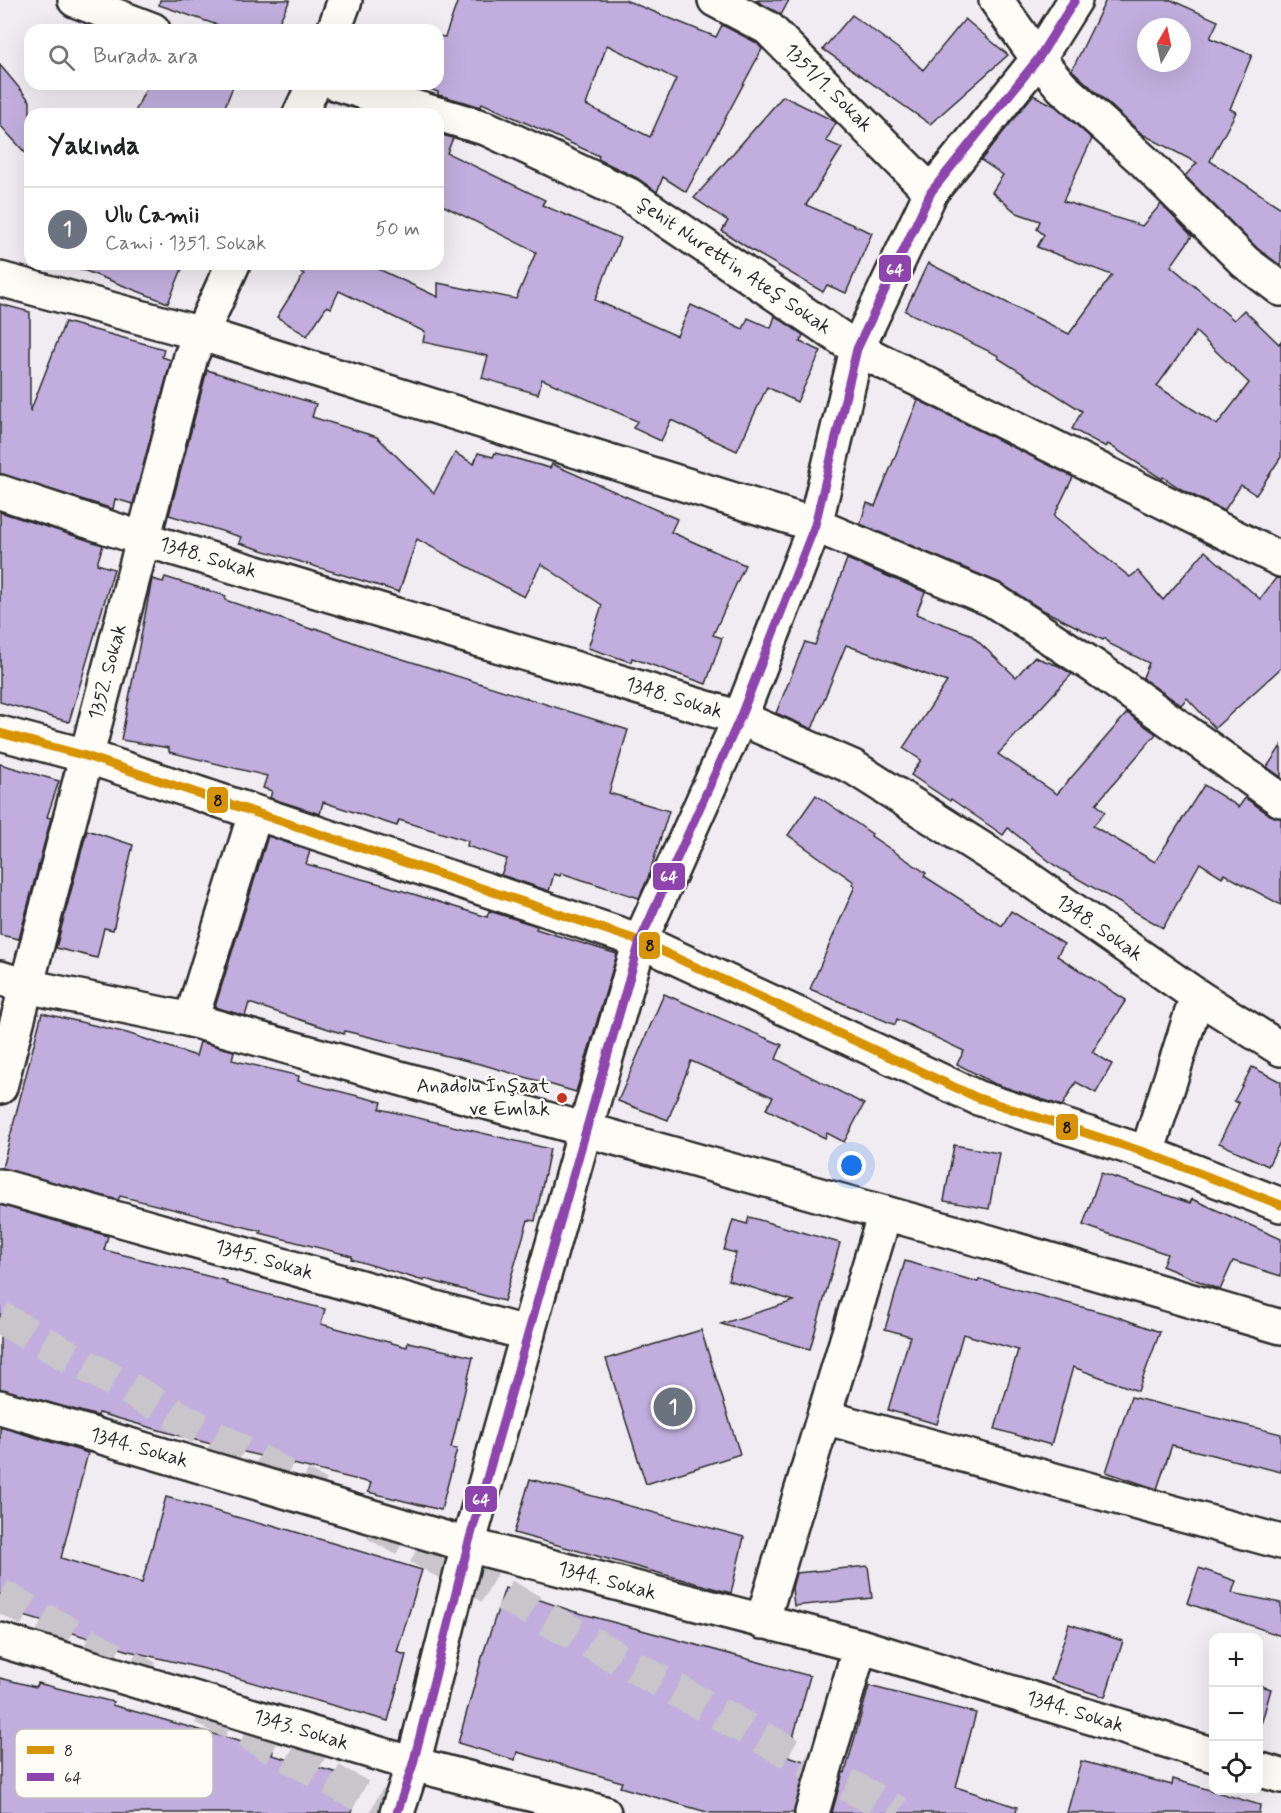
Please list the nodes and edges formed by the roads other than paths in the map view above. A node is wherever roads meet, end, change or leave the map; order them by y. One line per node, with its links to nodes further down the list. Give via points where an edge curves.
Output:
1 (75, 0): 6 (street)
2 (345, 0): 7 (street)
3 (716, 0): 14 (street, 1351/1. Sokak, via 768,28)
4 (996, 0): 8 (street)
5 (1075, 0): 8 (street)
6 (137, 24)
7 (336, 24)
8 (1038, 59): 14 (street); 17 (street, via 1062,87 1145,162 1245,262)
9 (311, 90): 11 (street)
10 (357, 90): 12 (street, Şehit Nurettin Ateş Sokak)
11 (303, 108)
12 (418, 108)
13 (444, 116): 19 (street, Şehit Nurettin Ateş Sokak, via 489,129 629,195)
14 (931, 192): 19 (street)
15 (230, 270): 18 (street, 1352. Sokak)
16 (0, 279): 18 (street)
17 (1281, 289)
18 (202, 334): 21 (street); 22 (street, 1352. Sokak, via 191,356)
19 (857, 349): 21 (street); 23 (street, Şehit Nurettin Ateş Sokak)
20 (0, 492): 22 (street, 1348. Sokak)
21 (815, 525): 24 (street); 27 (street, via 993,600 1095,667)
22 (143, 539): 24 (street, 1348. Sokak); 26 (street, 1352. Sokak)
23 (1281, 560)
24 (741, 718): 29 (street); 31 (street, 1348. Sokak, via 853,767 1026,877)
25 (0, 734): 26 (street)
26 (86, 756): 28 (street); 30 (street, 1352. Sokak)
27 (1281, 800)
28 (255, 814): 29 (street); 32 (street)
29 (640, 941): 35 (street); 36 (street, via 978,1098)
30 (13, 982): 32 (street); 34 (street, 1352. Sokak)
31 (1197, 996): 33 (street, 1348. Sokak); 36 (street)
32 (191, 1020): 35 (street)
33 (1281, 1048)
34 (0, 1087)
35 (585, 1130): 39 (street); 41 (street)
36 (1147, 1153): 38 (street)
37 (0, 1186): 41 (street, 1345. Sokak)
38 (1281, 1205)
39 (885, 1213): 40 (street); 43 (street)
40 (1281, 1327)
41 (528, 1334): 45 (street)
42 (0, 1407): 45 (street, 1344. Sokak)
43 (824, 1417): 44 (street); 46 (street)
44 (1281, 1542)
45 (468, 1545): 46 (street, 1344. Sokak); 50 (street)
46 (762, 1622): 48 (street, 1344. Sokak)
47 (0, 1640): 50 (street, 1343. Sokak)
48 (860, 1646): 49 (street, 1344. Sokak); 55 (street)
49 (1209, 1753)
50 (413, 1764): 53 (street); 54 (street, 1343. Sokak)
51 (1263, 1771): 52 (street)
52 (1281, 1776)
53 (397, 1813)
54 (604, 1813)
55 (812, 1813)

